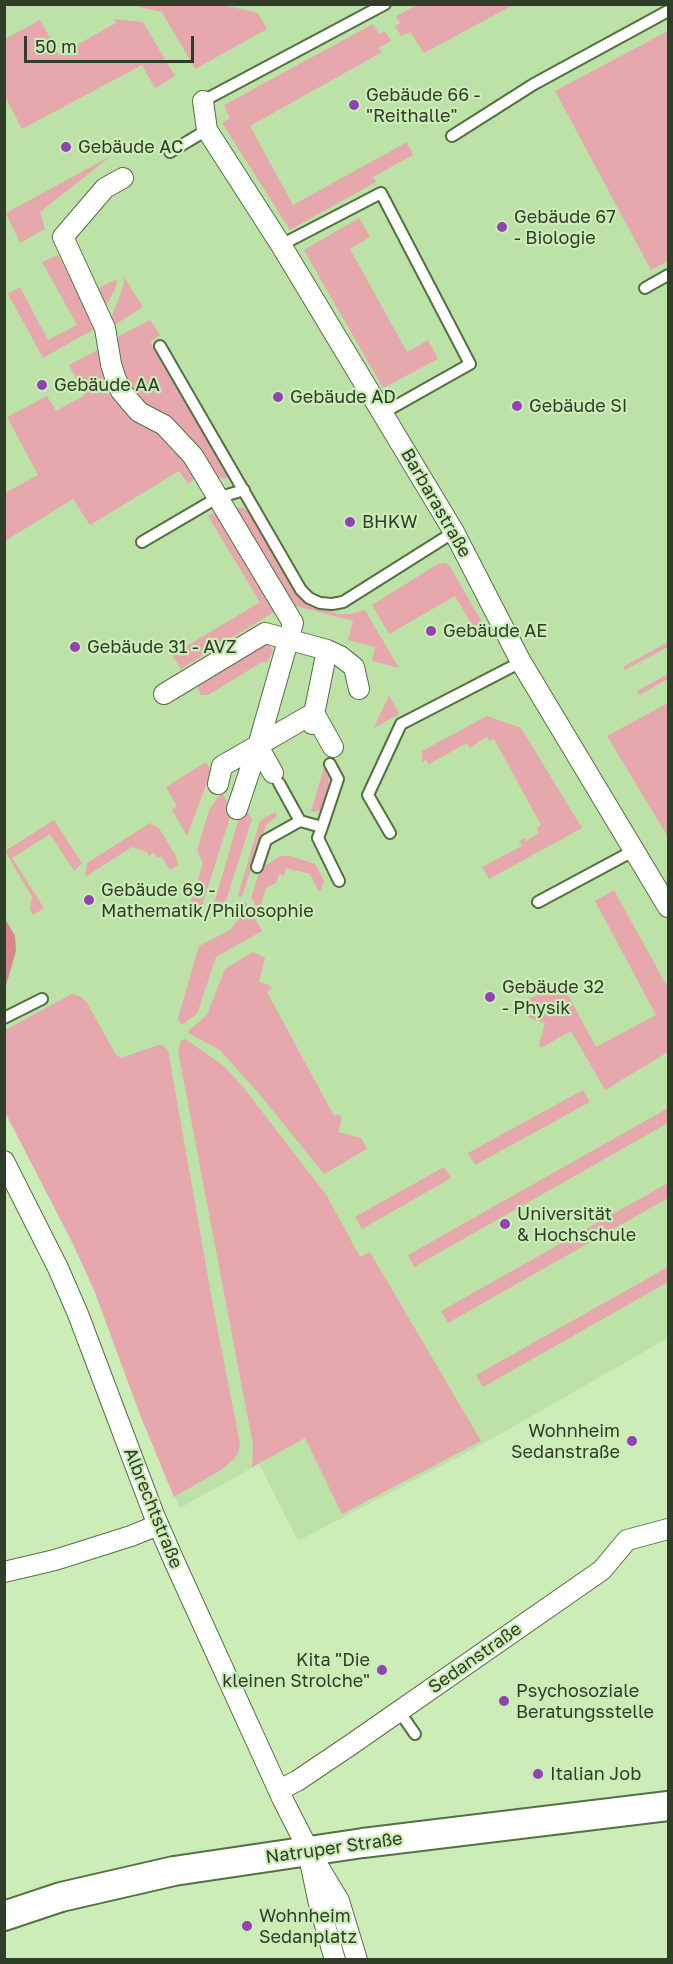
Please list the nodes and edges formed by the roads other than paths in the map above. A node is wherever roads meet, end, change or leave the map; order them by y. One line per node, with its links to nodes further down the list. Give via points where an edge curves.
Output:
1 (385, 4): 3 (lane)
2 (669, 11): 5 (lane, via 534,84)
3 (203, 101): 4 (street, Barbarastraße)
4 (207, 130): 6 (lane); 8 (street, Barbarastraße)
5 (452, 136)
6 (170, 152)
7 (123, 178): 14 (street, via 105,189 57,241 105,328 111,364 121,391 139,412 174,434 193,456)
8 (282, 245): 12 (street, Barbarastraße); 12 (lane, via 381,193 470,364)
9 (669, 275): 10 (lane)
10 (645, 288)
11 (160, 346): 13 (lane)
12 (383, 413): 15 (street, Barbarastraße)
13 (244, 490): 14 (lane); 15 (lane, via 301,590 320,603 343,602)
14 (217, 498): 16 (lane); 17 (street, via 292,623)
15 (454, 532): 19 (street, Barbarastraße)
16 (142, 542)
17 (288, 639): 18 (street); 21 (street, via 266,633); 23 (street)
18 (327, 650): 20 (street, via 354,666); 22 (street)
19 (521, 662): 30 (lane, via 401,724 368,795); 31 (street, Barbarastraße)
20 (359, 690)
21 (164, 694)
22 (314, 713): 23 (street); 24 (street, via 311,731)
23 (258, 746): 25 (street); 26 (street, via 222,766); 27 (street)
24 (329, 755): 29 (lane, via 338,779)
25 (276, 778): 28 (lane)
26 (218, 783)
27 (237, 809)
28 (300, 821): 29 (lane); 32 (lane, via 266,840)
29 (322, 827): 33 (lane, via 318,838)
30 (390, 832)
31 (633, 851): 34 (lane); 35 (street, Barbarastraße)
32 (257, 867)
33 (339, 881)
34 (538, 902)
35 (669, 907)
36 (42, 999): 37 (lane)
37 (4, 1018)
38 (4, 1161): 39 (street, Albrechtstraße, via 78,1314)
39 (158, 1525): 41 (street, via 55,1560); 44 (street, Albrechtstraße)
40 (669, 1529): 42 (street, Sedanstraße, via 627,1540 602,1570)
41 (4, 1572)
42 (399, 1711): 43 (lane); 44 (street, Sedanstraße)
43 (415, 1734)
44 (279, 1790): 46 (street, Albrechtstraße)
45 (669, 1806): 46 (street, Natruper Straße)
46 (309, 1851): 47 (street, Natruper Straße, via 174,1871 61,1897); 48 (street, via 319,1904); 49 (street, via 339,1901)
47 (4, 1916)
48 (336, 1959)
49 (357, 1959)

